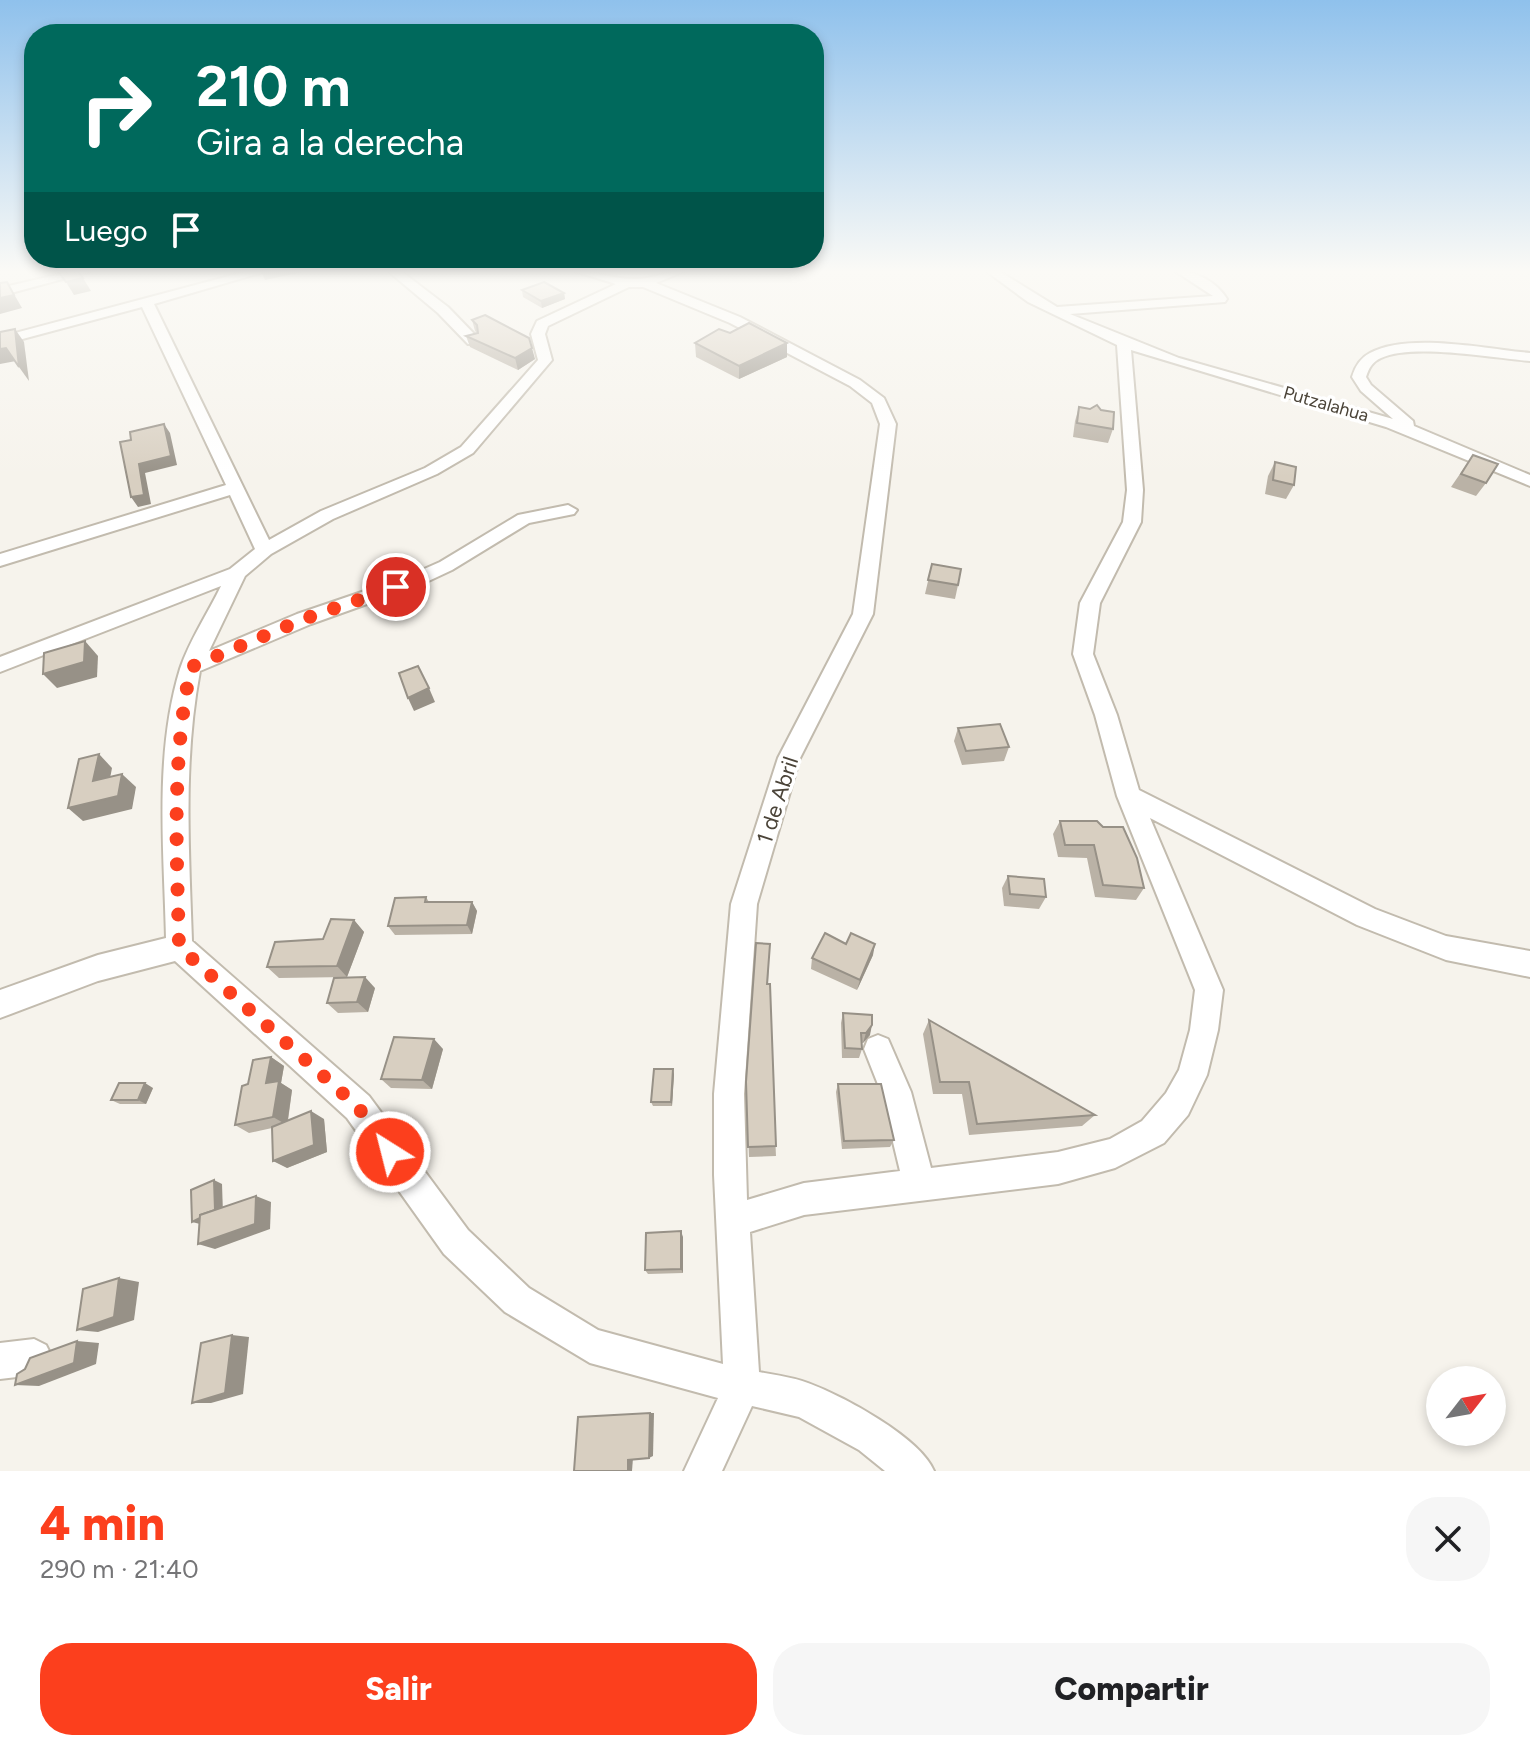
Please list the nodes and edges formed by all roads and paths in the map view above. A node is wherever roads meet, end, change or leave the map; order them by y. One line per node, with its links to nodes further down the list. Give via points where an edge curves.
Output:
1 (164, 340): 9 (street)
2 (540, 340): 11 (street, via 545,360 467,450)
3 (772, 340): 22 (street, 1 de Abril, via 855,383 879,401 888,424 863,614 789,758 744,904 729,1094)
4 (1117, 340): 5 (street, Putzalahua)
5 (1124, 343): 7 (street, Putzalahua); 16 (street, via 1135,490 1132,522 1090,603 1083,654)
6 (1530, 357): 7 (street, via 1420,350 1376,354 1361,367 1359,377)
7 (1422, 435): 8 (street, Putzalahua)
8 (1530, 481)
9 (234, 488): 11 (street); 12 (street)
10 (568, 510): 15 (street, via 524,519 413,581)
11 (265, 550): 13 (street)
12 (0, 560)
13 (237, 573): 14 (street); 15 (street)
14 (0, 665)
15 (191, 667): 17 (street, via 180,720 175,800)
16 (1129, 796): 18 (street, via 1366,917 1446,948); 21 (street, via 1209,990 1196,1060 1177,1104 1153,1132 1115,1153 1058,1168)
17 (179, 947): 19 (street, via 98,968); 23 (street, via 358,1107 456,1242 517,1300 590,1345)
18 (1530, 964)
19 (0, 1004)
20 (878, 1049): 21 (street, via 896,1092)
21 (919, 1184): 22 (street, via 804,1199)
22 (733, 1221): 23 (street, 1 de Abril)
23 (742, 1388): 24 (street, 1 de Abril); 25 (street, via 805,1400 872,1437)
24 (703, 1471)
25 (915, 1471)

